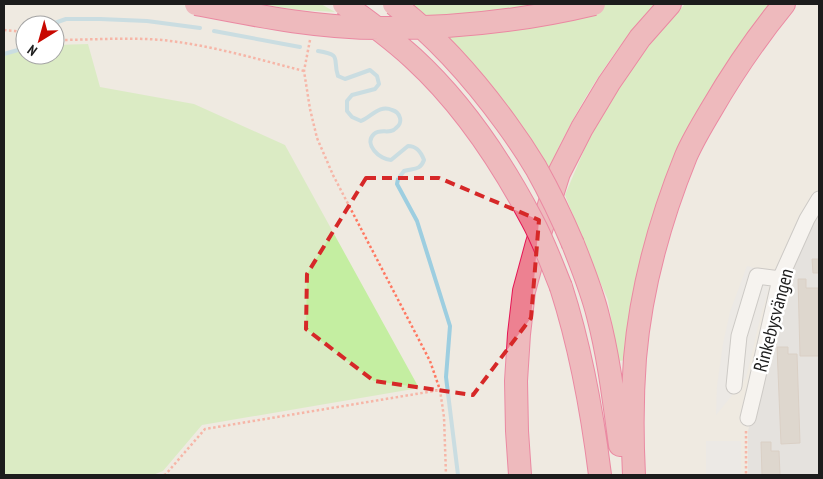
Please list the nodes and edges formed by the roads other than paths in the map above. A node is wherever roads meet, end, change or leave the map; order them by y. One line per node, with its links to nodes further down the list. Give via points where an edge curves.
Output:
1 (196, 4): 4 (highway, bridge, via 271,18 386,28 465,25)
2 (344, 4): 12 (highway, bridge, via 386,35 441,87 490,150 533,222 572,320 589,398)
3 (394, 4): 13 (highway, bridge, via 463,68 514,134 556,204 593,298 606,350)
4 (594, 4)
5 (670, 4): 11 (highway, via 640,38 609,83 559,173 524,290 516,381)
6 (784, 4): 14 (highway, via 730,78 704,121 666,210 651,264 635,358)
7 (819, 199): 8 (street, Rinkebysvängen)
8 (780, 279): 9 (street, via 757,276 740,336); 10 (street, Rinkebysvängen)
9 (734, 386)
10 (748, 418)
11 (520, 475)
12 (600, 475)
13 (624, 475)
14 (634, 475)

